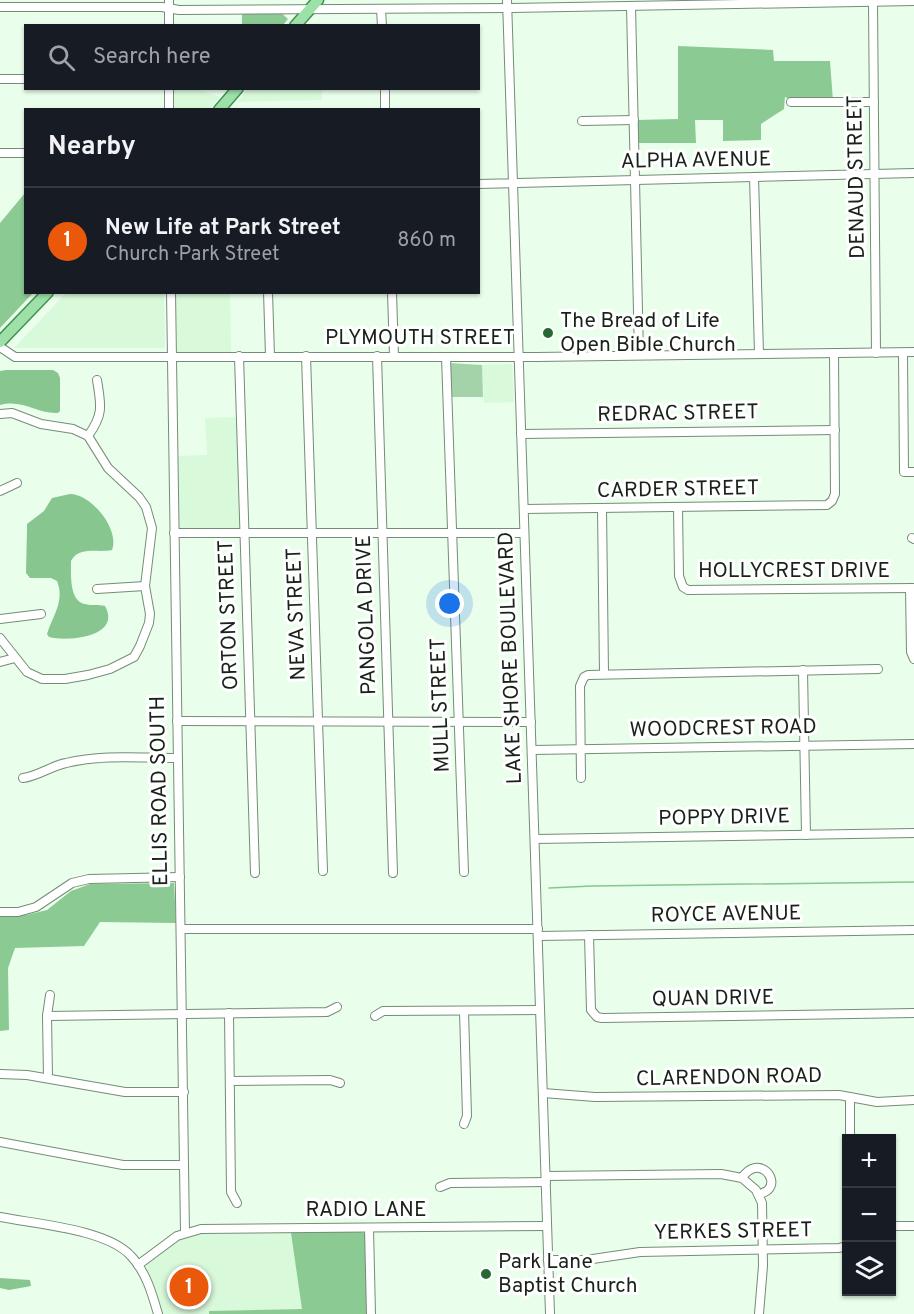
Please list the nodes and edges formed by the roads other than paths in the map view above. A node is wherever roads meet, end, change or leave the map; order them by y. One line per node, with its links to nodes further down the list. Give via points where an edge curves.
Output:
1 (318, 0): 11 (main road)
2 (853, 1): 4 (street); 5 (street)
3 (914, 1): 5 (street)
4 (683, 2): 9 (street)
5 (873, 2): 22 (street, DENAUD STREET)
6 (169, 4): 7 (street, via 179,10); 10 (street); 13 (street)
7 (238, 4): 11 (street)
8 (507, 4): 9 (street); 12 (street); 34 (street, LAKE SHORE BOULEVARD)
9 (631, 6): 26 (street)
10 (0, 7)
11 (310, 9): 12 (street); 14 (main road)
12 (381, 9): 15 (street)
13 (169, 24)
14 (297, 24)
15 (382, 24)
16 (24, 79): 17 (street)
17 (0, 80)
18 (169, 90): 23 (street)
19 (236, 90): 24 (main road)
20 (385, 90): 25 (street)
21 (791, 102): 22 (street)
22 (874, 102): 31 (street, DENAUD STREET)
23 (169, 108)
24 (221, 108)
25 (385, 108)
26 (634, 120): 27 (street); 33 (street)
27 (582, 121)
28 (0, 153): 29 (street)
29 (24, 153)
30 (914, 173): 31 (street, ALPHA AVENUE)
31 (874, 174): 32 (street, ALPHA AVENUE); 46 (street, DENAUD STREET)
32 (754, 177): 33 (street, ALPHA AVENUE); 44 (street)
33 (635, 180): 34 (street, ALPHA AVENUE); 47 (street)
34 (513, 183): 35 (street, ALPHA AVENUE); 55 (street, LAKE SHORE BOULEVARD)
35 (480, 184)
36 (46, 294): 40 (main road)
37 (171, 294): 53 (street, ELLIS ROAD SOUTH)
38 (268, 294): 49 (street)
39 (392, 294): 52 (street)
40 (0, 342)
41 (0, 347): 53 (street, PLYMOUTH STREET, via 15,357)
42 (903, 352): 43 (street, PLYMOUTH STREET); 46 (street, PLYMOUTH STREET); 61 (street, via 904,472)
43 (914, 352)
44 (759, 353): 45 (street, PLYMOUTH STREET); 47 (street, PLYMOUTH STREET)
45 (834, 353): 46 (street, PLYMOUTH STREET); 58 (street)
46 (876, 353)
47 (639, 355): 55 (street, PLYMOUTH STREET)
48 (239, 356): 49 (street, PLYMOUTH STREET); 53 (street, PLYMOUTH STREET); 68 (street, ORTON STREET)
49 (270, 356): 50 (street, PLYMOUTH STREET)
50 (306, 356): 51 (street, PLYMOUTH STREET); 69 (street, NEVA STREET)
51 (377, 356): 52 (street, PLYMOUTH STREET); 70 (street, PANGOLA DRIVE)
52 (394, 356): 54 (street, PLYMOUTH STREET)
53 (172, 357): 67 (street, ELLIS ROAD SOUTH)
54 (446, 357): 55 (street, PLYMOUTH STREET); 71 (street, MULL STREET)
55 (518, 357): 59 (street, LAKE SHORE BOULEVARD)
56 (98, 380): 60 (street, via 100,416)
57 (0, 414): 60 (street, via 12,413)
58 (835, 430): 59 (street, REDRAC STREET); 65 (street, CARDER STREET, via 832,501 821,506)
59 (521, 434): 66 (street, LAKE SHORE BOULEVARD)
60 (88, 436): 73 (street, via 108,468 140,497 151,517)
61 (914, 472)
62 (17, 483): 63 (street)
63 (0, 491)
64 (602, 508): 65 (street, CARDER STREET); 66 (street, CARDER STREET); 84 (street)
65 (678, 508): 74 (street, HOLLYCREST DRIVE, via 680,576 688,590)
66 (524, 509): 72 (street, LAKE SHORE BOULEVARD)
67 (174, 533): 68 (street); 85 (street, ELLIS ROAD SOUTH)
68 (245, 533): 69 (street); 86 (street, ORTON STREET)
69 (312, 533): 70 (street); 87 (street, NEVA STREET)
70 (382, 533): 71 (street); 88 (street, PANGOLA DRIVE)
71 (453, 533): 72 (street); 89 (street, MULL STREET)
72 (524, 533): 90 (street, LAKE SHORE BOULEVARD)
73 (145, 586): 75 (street); 79 (street, via 149,623 138,651 126,663 88,675 53,680 35,677)
74 (912, 588): 80 (street)
75 (97, 589)
76 (41, 614): 77 (street)
77 (0, 619)
78 (0, 638): 79 (street)
79 (15, 658): 81 (street)
80 (914, 659)
81 (0, 662)
82 (878, 669): 83 (street)
83 (803, 670): 84 (street); 92 (street)
84 (604, 673): 93 (street, via 588,675 581,681)
85 (177, 721): 86 (street); 95 (street, ELLIS ROAD SOUTH)
86 (251, 722): 87 (street); 103 (street, ORTON STREET)
87 (319, 722): 88 (street); 101 (street, NEVA STREET)
88 (389, 722): 89 (street); 104 (street, PANGOLA DRIVE)
89 (459, 722): 90 (street); 102 (street, MULL STREET)
90 (531, 722): 94 (street, LAKE SHORE BOULEVARD)
91 (914, 744): 92 (street, WOODCREST ROAD)
92 (805, 746): 93 (street, WOODCREST ROAD); 99 (street)
93 (581, 749): 94 (street, WOODCREST ROAD); 96 (street)
94 (532, 750): 100 (street, LAKE SHORE BOULEVARD)
95 (177, 758): 97 (street, via 103,758 65,763); 105 (street, ELLIS ROAD SOUTH)
96 (581, 777)
97 (23, 778)
98 (914, 833): 99 (street, POPPY DRIVE)
99 (806, 835): 100 (street, POPPY DRIVE)
100 (535, 839): 109 (street, LAKE SHORE BOULEVARD)
101 (323, 872)
102 (464, 872)
103 (255, 873)
104 (393, 873)
105 (180, 877): 106 (street, via 81,880 36,907); 107 (street, ELLIS ROAD SOUTH)
106 (0, 912)
107 (181, 929): 109 (street, ROYCE AVENUE); 117 (street, ELLIS ROAD SOUTH)
108 (914, 930): 110 (street, ROYCE AVENUE)
109 (538, 932): 110 (street, ROYCE AVENUE); 113 (street, LAKE SHORE BOULEVARD)
110 (589, 935): 116 (street, QUAN DRIVE, via 590,1005 593,1014 602,1018)
111 (50, 994): 118 (street)
112 (337, 1007): 115 (street, via 327,1012)
113 (540, 1010): 114 (street); 125 (street, LAKE SHORE BOULEVARD)
114 (464, 1011): 119 (street, via 383,1011); 128 (street)
115 (229, 1013): 117 (street); 122 (street)
116 (914, 1013)
117 (183, 1014): 118 (street); 124 (street, ELLIS ROAD SOUTH)
118 (47, 1016): 121 (street)
119 (375, 1016)
120 (0, 1074): 121 (street)
121 (48, 1078): 124 (street, via 124,1092)
122 (230, 1081): 123 (street); 136 (street, via 231,1192)
123 (340, 1083)
124 (184, 1092): 131 (street, ELLIS ROAD SOUTH)
125 (543, 1093): 126 (street, CLARENDON ROAD, via 595,1097); 132 (street, LAKE SHORE BOULEVARD)
126 (850, 1097): 127 (street, CLARENDON ROAD); 129 (street)
127 (914, 1100)
128 (464, 1124)
129 (850, 1134)
130 (0, 1142): 131 (street, via 123,1165)
131 (184, 1165): 142 (street, ELLIS ROAD SOUTH)
132 (546, 1179): 133 (street, via 721,1174); 134 (street, via 450,1183); 138 (street, LAKE SHORE BOULEVARD)
133 (746, 1181): 135 (street); 135 (street, via 747,1170 760,1167 766,1171 771,1184 769,1190)
134 (440, 1187)
135 (759, 1195): 144 (street)
136 (237, 1203)
137 (0, 1217): 146 (street, via 106,1239 122,1248)
138 (547, 1226): 141 (street, RADIO LANE); 145 (street, LAKE SHORE BOULEVARD)
139 (896, 1226): 140 (street)
140 (914, 1226)
141 (369, 1228): 142 (street, RADIO LANE); 148 (street)
142 (185, 1232): 146 (street)
143 (842, 1247): 144 (street, YERKES STREET)
144 (763, 1249): 145 (street, YERKES STREET, via 640,1252 586,1260); 150 (street)
145 (548, 1260): 149 (street, LAKE SHORE BOULEVARD)
146 (138, 1265): 147 (street)
147 (158, 1314)
148 (371, 1314)
149 (550, 1314)
150 (759, 1314)

